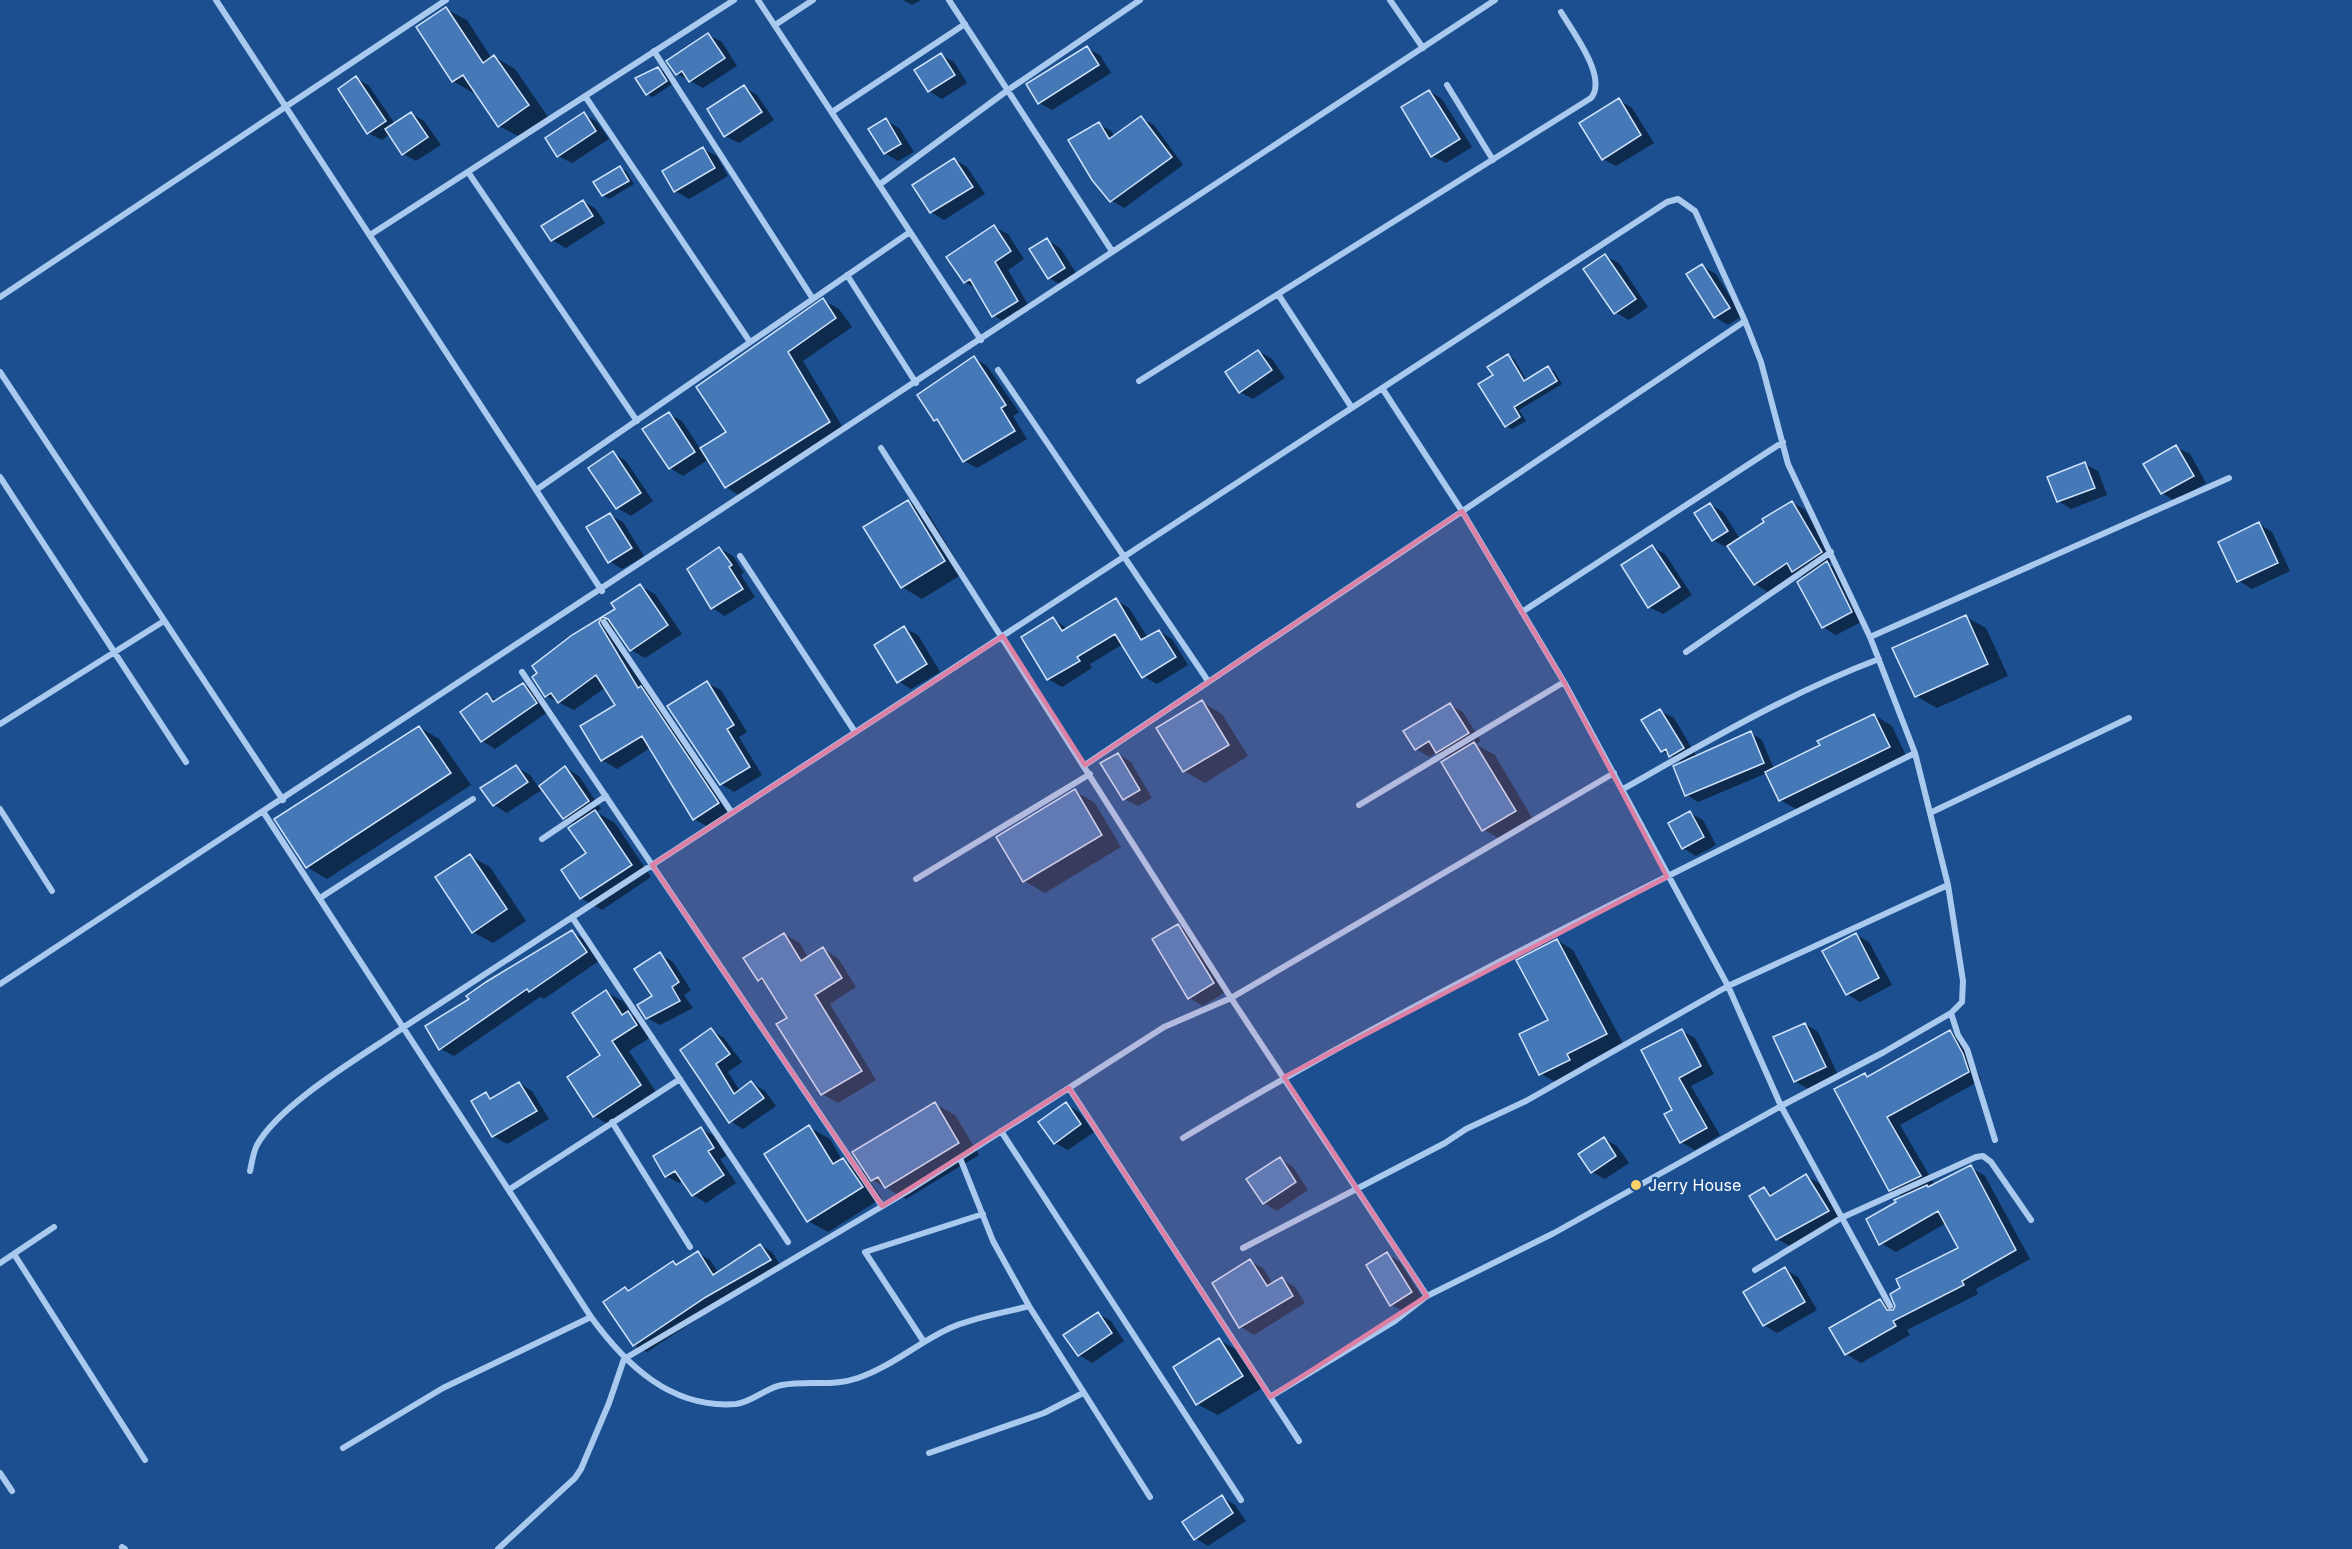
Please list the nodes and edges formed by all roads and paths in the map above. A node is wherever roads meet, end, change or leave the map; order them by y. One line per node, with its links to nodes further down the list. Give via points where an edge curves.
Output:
1 (216, 0): 18 (street)
2 (446, 0): 18 (street)
3 (734, 0): 14 (street)
4 (758, 0): 12 (street)
5 (813, 0): 12 (street)
6 (950, 0): 11 (street)
7 (1140, 0): 16 (street)
8 (1390, 0): 13 (street)
9 (1495, 0): 13 (street)
10 (1561, 12): 20 (street, via 1596,76 1596,93)
11 (965, 24): 16 (street); 19 (street)
12 (775, 25): 19 (street)
13 (1423, 48): 25 (street)
14 (654, 51): 17 (street); 29 (street)
15 (1447, 85): 20 (street)
16 (1008, 90): 22 (street); 25 (street)
17 (585, 96): 21 (street); 32 (street)
18 (285, 107): 24 (street); 28 (street)
19 (832, 112): 22 (street)
20 (1493, 159): 27 (street)
21 (468, 172): 24 (street); 39 (street)
22 (879, 184): 23 (street)
23 (910, 232): 26 (street); 31 (street)
24 (370, 236): 44 (street)
25 (1112, 251): 31 (street)
26 (848, 275): 29 (street); 36 (street)
27 (1278, 294): 35 (street); 38 (street)
28 (0, 297)
29 (813, 299): 32 (street)
30 (1745, 321): 37 (street, via 1695,211 1678,199 1667,202); 40 (street); 45 (street)
31 (981, 340): 36 (street)
32 (750, 342): 39 (street)
33 (998, 370): 48 (street)
34 (0, 372): 51 (street)
35 (1139, 381)
36 (916, 382): 49 (street)
37 (1382, 388): 38 (street); 45 (street)
38 (1352, 408): 48 (street)
39 (637, 421): 44 (street)
40 (1783, 442): 46 (street, via 1796,482); 50 (street)
41 (882, 448): 53 (street)
42 (0, 477): 56 (street)
43 (2229, 478): 54 (street)
44 (536, 490): 49 (street)
45 (1462, 511): 50 (street); 59 (street)
46 (1831, 552): 54 (street); 55 (street)
47 (740, 556): 63 (street)
48 (1124, 557): 53 (street); 59 (street)
49 (602, 591): 71 (street)
50 (1522, 612): 60 (street)
51 (164, 621): 56 (street); 71 (street)
52 (604, 622): 77 (street)
53 (1003, 636): 63 (street); 66 (street)
54 (1870, 638): 57 (street)
55 (1686, 652)
56 (114, 653): 62 (street); 65 (street)
57 (1879, 659): 64 (street); 69 (street, via 1800,693)
58 (522, 672): 70 (street)
59 (1208, 681): 66 (street)
60 (1564, 681): 67 (street); 73 (street)
61 (2129, 718): 75 (street)
62 (0, 724)
63 (855, 732): 77 (street)
64 (1915, 753): 75 (street); 80 (street)
65 (186, 762)
66 (1085, 765): 68 (street)
67 (1614, 773): 69 (street); 88 (street)
68 (1090, 774): 81 (street); 88 (street)
69 (1623, 789): 80 (street)
70 (606, 796): 78 (street); 79 (street)
71 (283, 800): 76 (street)
72 (473, 800): 84 (street)
73 (1359, 805)
74 (0, 809): 83 (street)
75 (1932, 812): 82 (street)
76 (264, 813): 84 (street); 86 (street)
77 (732, 813): 79 (street)
78 (542, 839)
79 (652, 865): 85 (street); 103 (street)
80 (1667, 877): 87 (street); 91 (street)
81 (916, 879)
82 (1948, 885): 87 (street); 89 (street, via 1964,994)
83 (52, 891)
84 (320, 898): 90 (street)
85 (572, 917): 90 (street); 92 (street)
86 (0, 984)
87 (1728, 986): 94 (street); 101 (street, via 1526,1101)
88 (1232, 998): 91 (street); 93 (street, via 1164,1027)
89 (1951, 1013): 94 (street); 98 (street, via 1967,1049)
90 (404, 1027): 100 (street, via 292,1105 261,1139); 102 (street)
91 (1284, 1077): 97 (street); 101 (street)
92 (680, 1079): 95 (street); 108 (street)
93 (1069, 1088): 96 (street); 121 (street)
94 (1781, 1106): 105 (street); 114 (street, via 1554,1233)
95 (612, 1122): 102 (street); 109 (street)
96 (1001, 1131): 99 (street); 129 (street)
97 (1184, 1138)
98 (1995, 1140)
99 (960, 1158): 103 (street); 104 (street)
100 (250, 1171)
101 (1356, 1187): 110 (street); 114 (street)
102 (510, 1189): 117 (street)
103 (882, 1206): 119 (street)
104 (983, 1214): 115 (street, via 993,1241); 118 (street, via 865,1252)
105 (1841, 1218): 106 (street, via 1980,1156 1991,1162); 113 (street); 116 (street)
106 (2031, 1220)
107 (54, 1227): 111 (street)
108 (788, 1242)
109 (690, 1246)
110 (1243, 1248)
111 (14, 1254): 112 (street); 125 (street)
112 (0, 1263)
113 (1755, 1270)
114 (1427, 1296): 121 (street, via 1395,1321)
115 (1029, 1306): 118 (street, via 957,1325); 120 (street)
116 (1890, 1306)
117 (591, 1317): 119 (street); 123 (street, via 443,1388)
118 (924, 1342): 119 (street, via 861,1377 831,1384 779,1385 737,1404 700,1402 674,1393)
119 (624, 1359): 130 (street, via 575,1478)
120 (1083, 1393): 124 (street, via 1044,1413); 128 (street)
121 (1270, 1397): 122 (street)
122 (1299, 1441)
123 (343, 1448)
124 (929, 1453)
125 (145, 1460)
126 (0, 1473): 127 (street)
127 (12, 1491)
128 (1150, 1497)
129 (1241, 1500)
130 (498, 1549)

